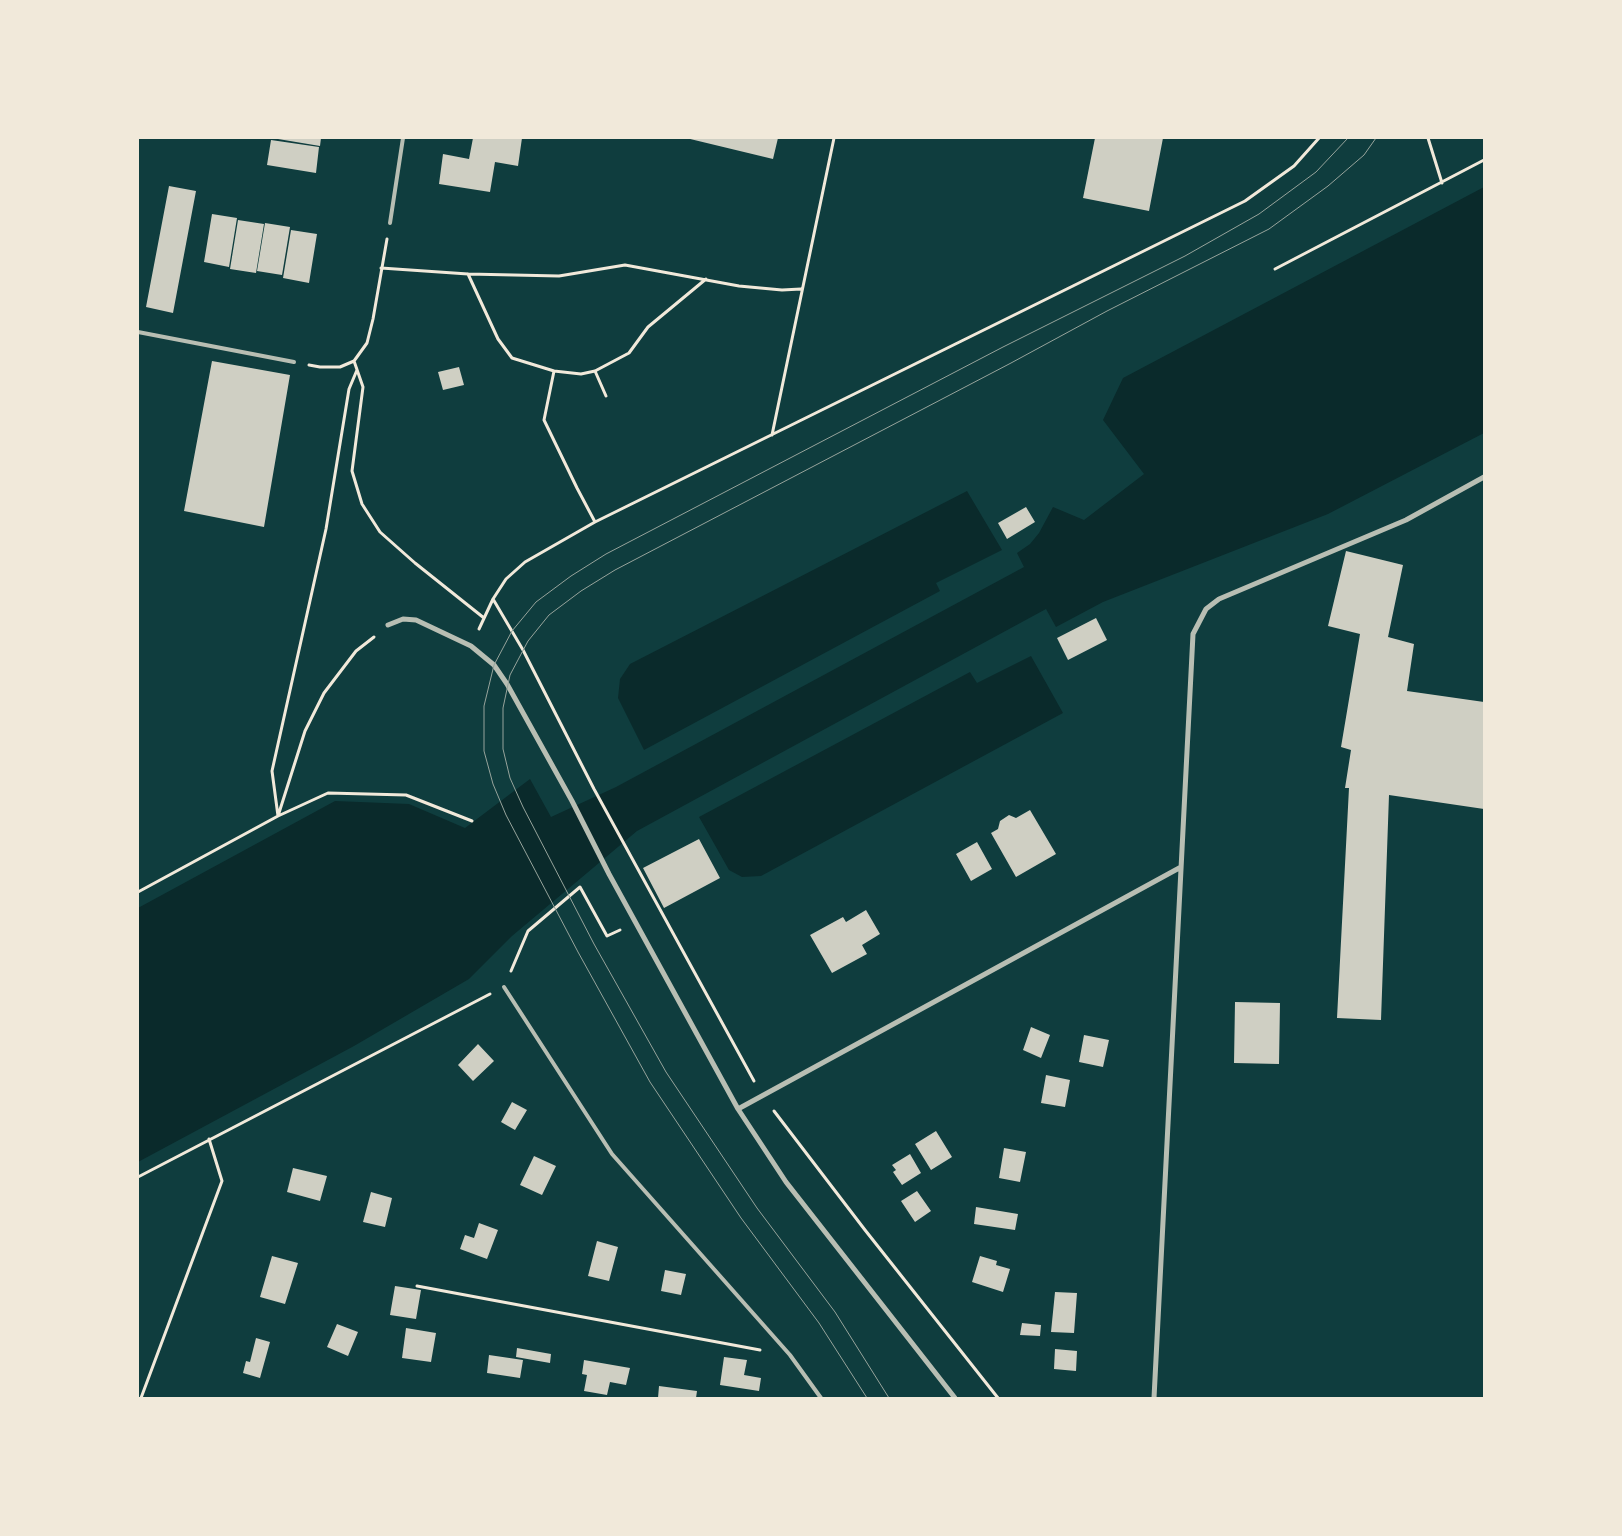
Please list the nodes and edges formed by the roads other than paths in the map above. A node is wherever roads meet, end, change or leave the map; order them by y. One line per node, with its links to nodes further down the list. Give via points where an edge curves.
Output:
1 (403, 138): 2 (lane)
2 (390, 223)
3 (138, 332): 4 (lane)
4 (294, 362)
5 (1484, 477): 7 (street, via 1406,520 1219,599 1206,609 1193,634)
6 (388, 625): 9 (street, via 403,618 416,620 470,646 494,665 572,801)
7 (1181, 868): 9 (street); 12 (street)
8 (504, 987): 10 (lane, via 612,1154 790,1356)
9 (738, 1109): 11 (street, via 786,1182)
10 (821, 1398)
11 (956, 1398)
12 (1154, 1398)

